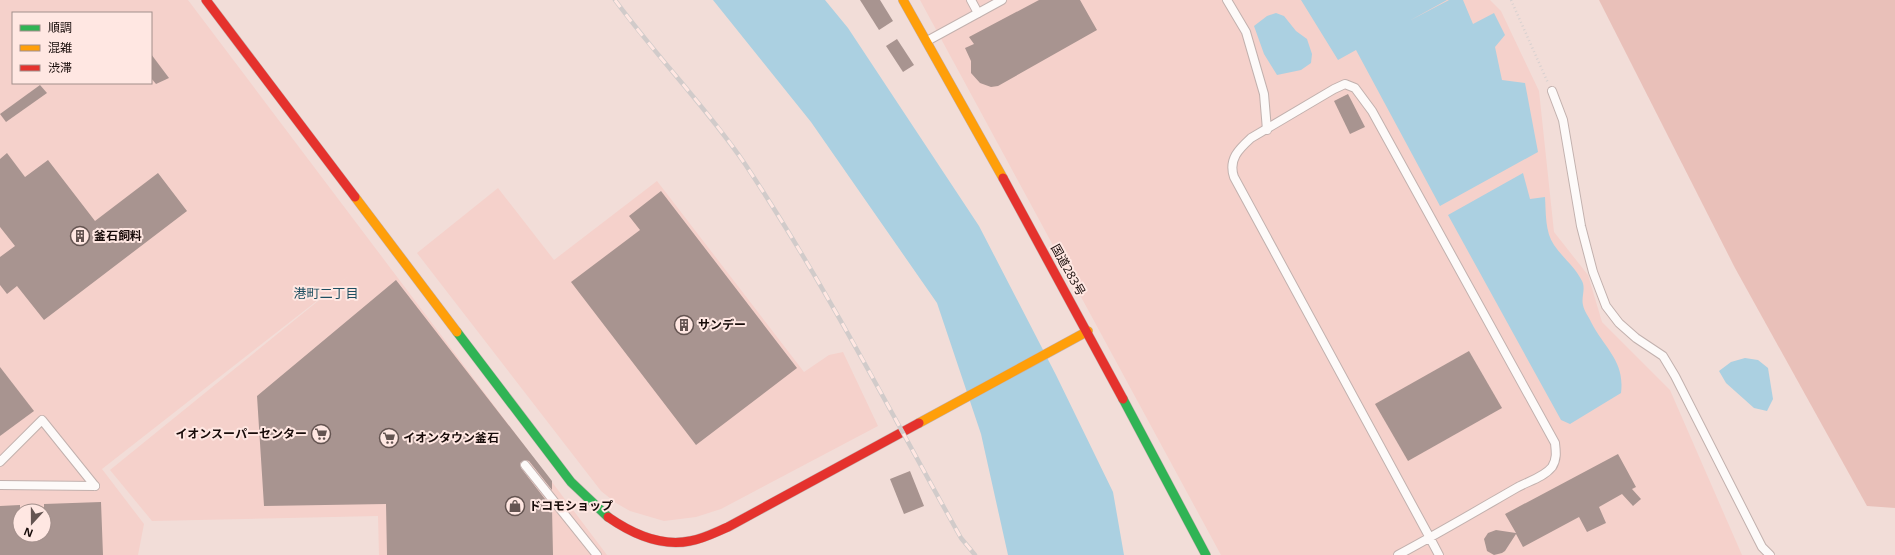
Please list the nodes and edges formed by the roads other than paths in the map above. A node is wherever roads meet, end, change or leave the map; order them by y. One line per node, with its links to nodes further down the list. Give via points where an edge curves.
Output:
1 (206, 0): 10 (main road, via 571,482 600,511 642,535 685,542 728,527)
2 (903, 0): 7 (main road, 国道283号)
3 (971, 0): 6 (lane)
4 (1002, 0): 6 (lane)
5 (1227, 0): 9 (lane, via 1246,32 1264,94)
6 (978, 13): 7 (lane)
7 (926, 41): 10 (main road, 国道283号)
8 (1552, 91): 19 (lane, via 1563,120 1581,226 1593,272 1606,306 1636,338 1663,356 1762,548)
9 (1267, 130): 14 (lane, via 1251,138 1240,148 1233,158 1231,168 1234,177); 14 (lane, via 1334,89 1346,84 1355,88 1372,111 1555,443 1556,456 1546,473 1522,484)
10 (1088, 331): 16 (main road, 国道283号)
11 (0, 462): 13 (lane, via 42,420 95,486)
12 (525, 465): 15 (lane)
13 (0, 485)
14 (1430, 538): 17 (lane); 18 (lane)
15 (597, 555)
16 (1206, 555)
17 (1398, 555)
18 (1439, 555)
19 (1770, 555)

